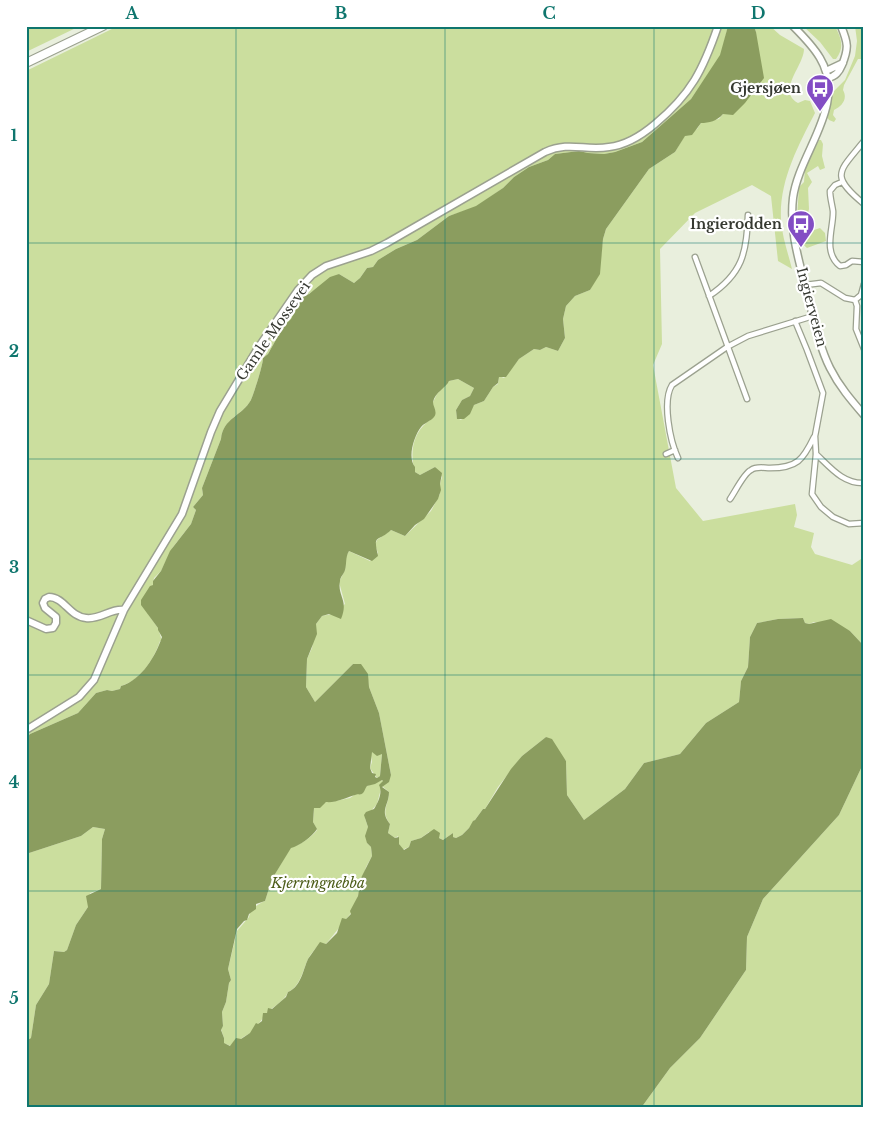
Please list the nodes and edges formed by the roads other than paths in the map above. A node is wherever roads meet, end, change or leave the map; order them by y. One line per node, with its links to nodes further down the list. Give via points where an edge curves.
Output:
1 (92, 26): 6 (highway)
2 (103, 26): 7 (highway)
3 (718, 26): 35 (main road, Gamle Mossevei, via 688,91 669,112 640,135 613,147 565,146 545,152 387,244 326,266 308,279 223,405 182,514)
4 (793, 26): 9 (main road, Ingierveien, via 817,52)
5 (840, 26): 8 (main road, via 848,48)
6 (26, 57)
7 (26, 63)
8 (843, 63): 9 (main road); 10 (main road, via 838,73)
9 (826, 71): 10 (main road, Ingierveien)
10 (828, 78): 18 (main road, Ingierveien, via 826,110 798,175 793,197 793,233)
11 (864, 141): 12 (street, via 844,165)
12 (842, 182): 13 (street); 16 (street, via 835,184 830,191 833,211 831,249 840,266 852,261)
13 (864, 204)
14 (748, 215): 19 (street, via 747,245 739,266 726,284)
15 (695, 257): 19 (street)
16 (864, 262)
17 (864, 284): 20 (street)
18 (806, 285): 20 (street, via 821,283 845,298); 21 (main road, Ingierveien)
19 (709, 296): 23 (street)
20 (855, 300): 24 (street, via 857,332)
21 (813, 316): 22 (street); 26 (main road, Ingierveien, via 830,368)
22 (795, 321): 23 (street); 27 (street, via 823,389)
23 (727, 346): 25 (street); 28 (street, via 669,389 667,404)
24 (864, 350)
25 (747, 399)
26 (864, 415)
27 (815, 436): 30 (street); 33 (street, via 807,454 799,461 788,466 751,469)
28 (675, 450): 29 (street); 31 (street)
29 (666, 454)
30 (816, 454): 32 (street, via 843,478); 34 (street, via 812,488 815,500 839,521)
31 (678, 458)
32 (864, 483)
33 (730, 499)
34 (864, 523)
35 (124, 610): 36 (main road, via 84,618 49,596 43,603 56,617 53,628 46,629); 37 (main road, Gamle Mossevei, via 88,688)
36 (26, 620)
37 (26, 730)

